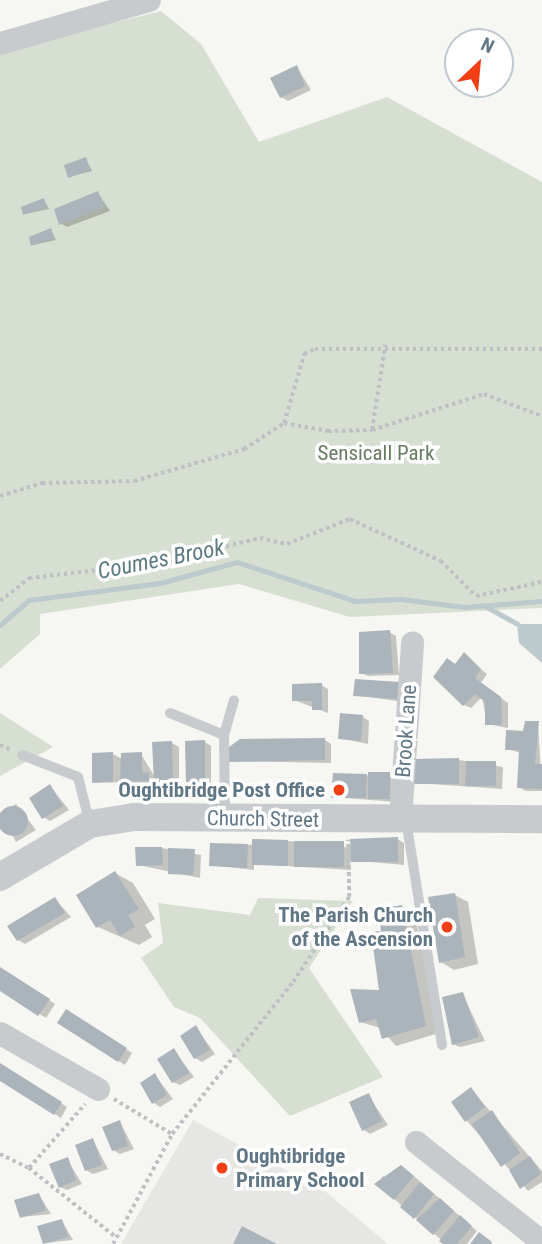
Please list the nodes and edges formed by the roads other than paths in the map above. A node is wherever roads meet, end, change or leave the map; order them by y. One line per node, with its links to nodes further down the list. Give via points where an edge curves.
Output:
1 (149, 0): 2 (street)
2 (0, 43)
3 (412, 642): 10 (street, Brook Lane)
4 (234, 700): 6 (lane)
5 (170, 713): 6 (lane)
6 (224, 735): 8 (lane)
7 (22, 755): 11 (lane, via 78,777)
8 (225, 818): 10 (street, Church Street); 11 (street, Church Street, via 134,817)
9 (542, 819): 10 (street, Church Street)
10 (403, 820): 14 (lane)
11 (90, 824): 12 (street, Church Street)
12 (0, 877)
13 (0, 1033): 15 (street)
14 (442, 1045)
15 (98, 1089)
16 (416, 1142): 17 (street)
17 (542, 1242)

